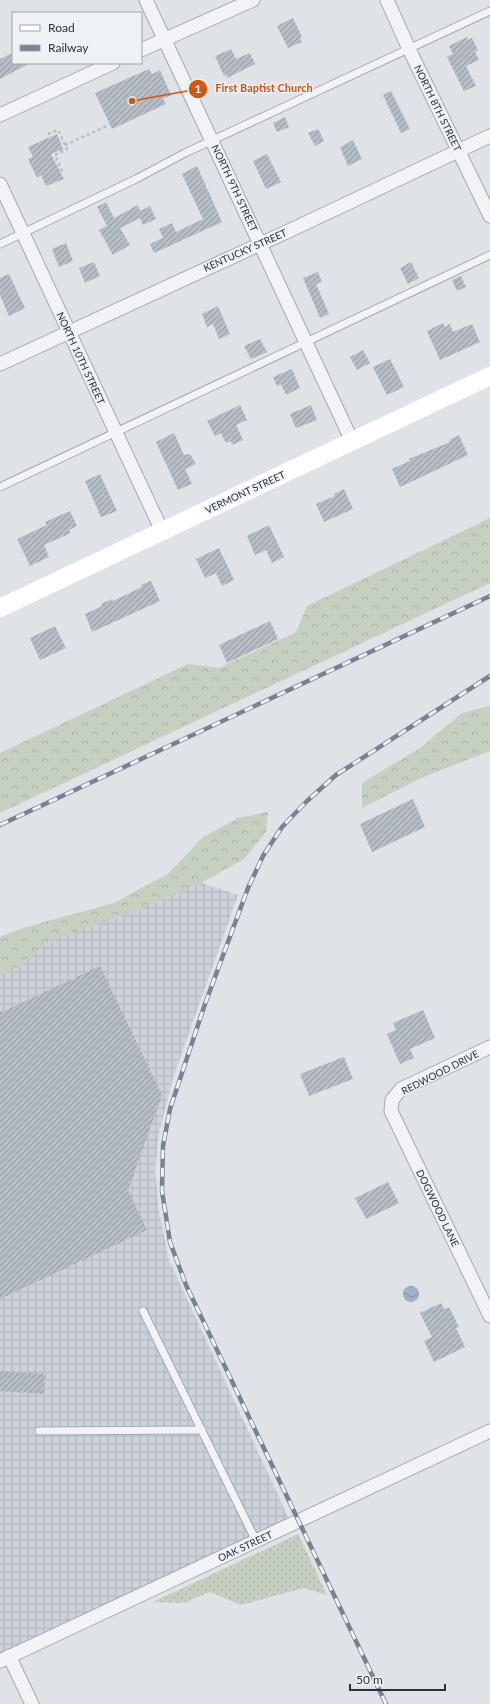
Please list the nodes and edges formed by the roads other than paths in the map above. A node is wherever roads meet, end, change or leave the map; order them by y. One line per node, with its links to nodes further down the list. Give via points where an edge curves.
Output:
1 (146, 0): 5 (street, NORTH 9TH STREET)
2 (254, 0): 5 (street)
3 (387, 0): 6 (street, NORTH 8TH STREET)
4 (490, 11): 6 (lane)
5 (164, 40): 7 (street); 11 (street, NORTH 9TH STREET)
6 (409, 49): 11 (lane); 12 (street, NORTH 8TH STREET)
7 (142, 50)
8 (111, 64): 9 (street)
9 (0, 115)
10 (490, 136): 12 (street, KENTUCKY STREET)
11 (213, 141): 15 (lane); 16 (street, NORTH 9TH STREET)
12 (458, 150): 14 (street, NORTH 8TH STREET); 16 (street, KENTUCKY STREET)
13 (0, 184): 15 (street, NORTH 10TH STREET)
14 (490, 216)
15 (23, 233): 17 (lane); 19 (street, NORTH 10TH STREET)
16 (260, 243): 19 (street, KENTUCKY STREET); 20 (street, NORTH 9TH STREET)
17 (0, 244)
18 (490, 256): 20 (lane)
19 (69, 332): 21 (street, KENTUCKY STREET); 23 (street, NORTH 10TH STREET)
20 (306, 342): 23 (lane); 24 (street, NORTH 9TH STREET)
21 (0, 364)
22 (490, 376): 24 (street, VERMONT STREET)
23 (116, 432): 25 (lane); 26 (street, NORTH 10TH STREET)
24 (352, 442): 26 (street, VERMONT STREET)
25 (0, 487)
26 (162, 531): 27 (street, VERMONT STREET)
27 (0, 608)
28 (490, 1047): 29 (street, REDWOOD DRIVE, via 401,1089)
29 (392, 1100): 31 (street, DOGWOOD LANE, via 391,1111)
30 (143, 1311): 32 (lane)
31 (490, 1316)
32 (202, 1430): 33 (lane); 35 (lane)
33 (39, 1431)
34 (490, 1431): 35 (street, OAK STREET)
35 (256, 1541): 36 (street, OAK STREET)
36 (5, 1658): 37 (street)
37 (32, 1704)

